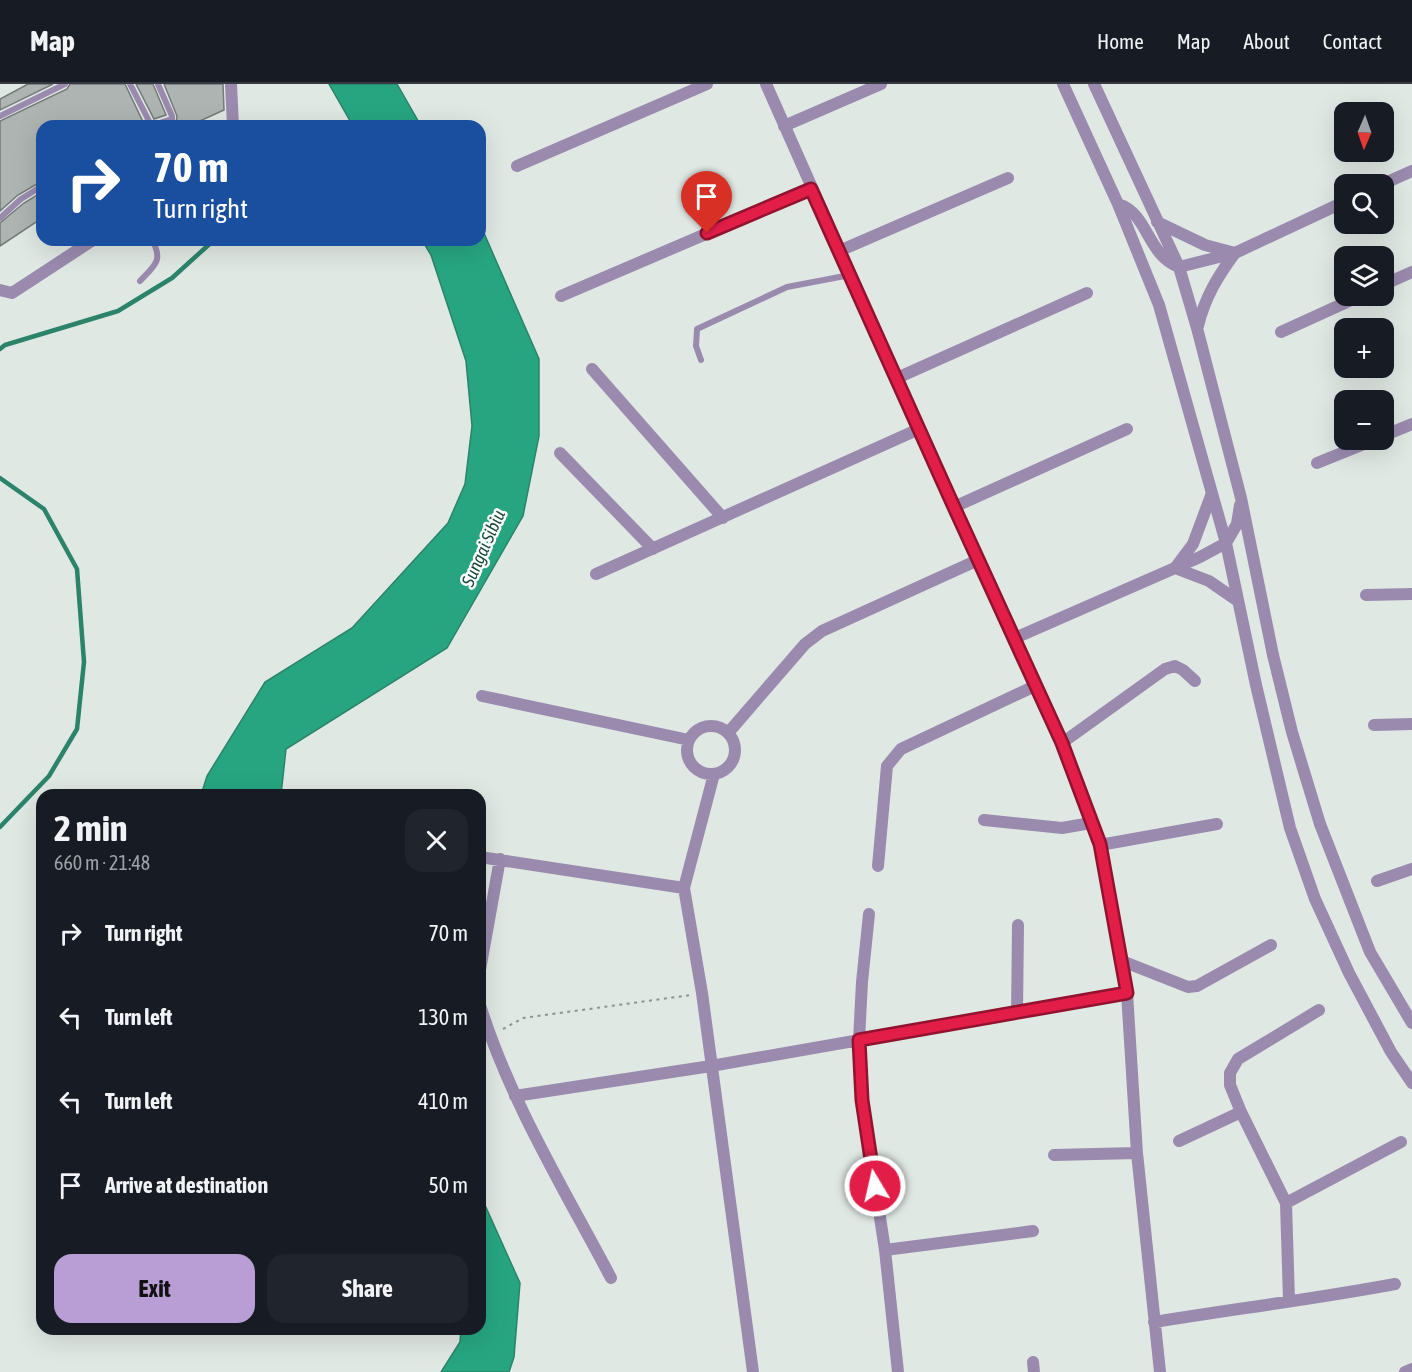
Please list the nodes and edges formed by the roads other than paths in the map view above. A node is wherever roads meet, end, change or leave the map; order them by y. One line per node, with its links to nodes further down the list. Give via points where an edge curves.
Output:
1 (65, 84): 10 (lane)
2 (130, 84): 11 (lane)
3 (159, 84): 12 (lane)
4 (231, 84): 13 (street)
5 (707, 84): 15 (street)
6 (766, 84): 14 (street)
7 (882, 84): 14 (street)
8 (1063, 84): 21 (street)
9 (1094, 84): 24 (street)
10 (0, 116)
11 (148, 120)
12 (170, 120)
13 (233, 120)
14 (784, 126): 19 (street)
15 (517, 166)
16 (1412, 171): 18 (street)
17 (1008, 178): 27 (street)
18 (1394, 179)
19 (811, 189): 27 (street); 36 (street)
20 (36, 190): 23 (lane)
21 (1118, 204): 29 (street, via 1135,214 1160,256); 50 (street, via 1160,305)
22 (1334, 207): 28 (street)
23 (0, 218)
24 (1157, 222): 28 (street, via 1206,245); 29 (street)
25 (84, 246): 34 (street, via 12,293)
26 (154, 246): 33 (lane, via 156,265)
27 (839, 250): 31 (street)
28 (1235, 253): 29 (street); 38 (street, via 1214,282)
29 (1179, 267): 38 (street)
30 (1412, 272): 32 (street)
31 (850, 274): 40 (lane, via 787,287 697,329 696,346); 42 (street)
32 (1394, 280)
33 (140, 281)
34 (0, 290)
35 (1087, 293): 42 (street)
36 (561, 296)
37 (1338, 306): 39 (street)
38 (1197, 328): 51 (street)
39 (1281, 332)
40 (701, 360)
41 (592, 369): 53 (street)
42 (897, 378): 44 (street)
43 (1412, 424): 46 (street)
44 (919, 429): 52 (street); 53 (street)
45 (1127, 429): 52 (street)
46 (1394, 431)
47 (1349, 450): 49 (street)
48 (560, 453): 55 (street)
49 (1317, 463)
50 (1212, 493): 54 (street); 57 (street, via 1193,543)
51 (1241, 498): 54 (street, via 1237,524); 90 (street, via 1273,656 1320,824 1370,952)
52 (954, 507): 56 (street)
53 (723, 518): 55 (street)
54 (1226, 543): 57 (street); 61 (street)
55 (653, 549): 58 (street)
56 (978, 560): 62 (street); 68 (street, via 822,630 805,644)
57 (1175, 568): 61 (street, via 1209,581); 62 (street)
58 (596, 574)
59 (1412, 594): 60 (street)
60 (1366, 595)
61 (1238, 601): 94 (street, via 1290,828 1315,899 1354,982)
62 (1015, 638): 64 (street)
63 (1195, 681): 70 (street, via 1175,666 1165,669)
64 (1035, 686): 70 (street); 78 (street, via 901,749 894,756 887,766)
65 (482, 696): 69 (street)
66 (1412, 724): 67 (street)
67 (1374, 725)
68 (728, 733): 69 (street, via 706,726); 71 (street, via 735,747 734,758 728,767)
69 (689, 740): 71 (street, via 691,764 701,772)
70 (1062, 743): 73 (street)
71 (714, 774): 81 (street)
72 (984, 820): 73 (street, via 1062,828)
73 (1091, 823): 75 (street)
74 (1217, 824): 75 (street)
75 (1100, 844): 86 (street)
76 (486, 858): 77 (street)
77 (500, 860): 81 (street); 84 (street)
78 (878, 866)
79 (1412, 869): 80 (street)
80 (1377, 881)
81 (684, 888): 93 (street)
82 (869, 914): 92 (street)
83 (1018, 925): 89 (street)
84 (486, 937)
85 (1271, 945): 86 (street, via 1197,986 1188,987)
86 (1122, 961): 87 (street)
87 (1127, 993): 89 (street); 99 (street)
88 (1319, 1010): 96 (street, via 1238,1059 1230,1073 1230,1085)
89 (1017, 1013): 92 (street)
90 (1412, 1023)
91 (486, 1024): 95 (street)
92 (859, 1040): 93 (street); 103 (street, via 862,1100)
93 (711, 1066): 95 (street); 109 (street)
94 (1412, 1083)
95 (515, 1095): 104 (street)
96 (1241, 1112): 97 (street); 101 (street)
97 (1179, 1141)
98 (1401, 1142): 101 (street)
99 (1137, 1153): 100 (street); 107 (street)
100 (1054, 1155)
101 (1287, 1203): 106 (street)
102 (1033, 1230): 103 (street)
103 (885, 1250): 110 (street)
104 (611, 1278)
105 (1395, 1284): 106 (street)
106 (1289, 1300): 107 (street)
107 (1154, 1322): 111 (street)
108 (1412, 1369): 112 (street)
109 (753, 1372)
110 (898, 1372)
111 (1160, 1372)
112 (1405, 1372)

